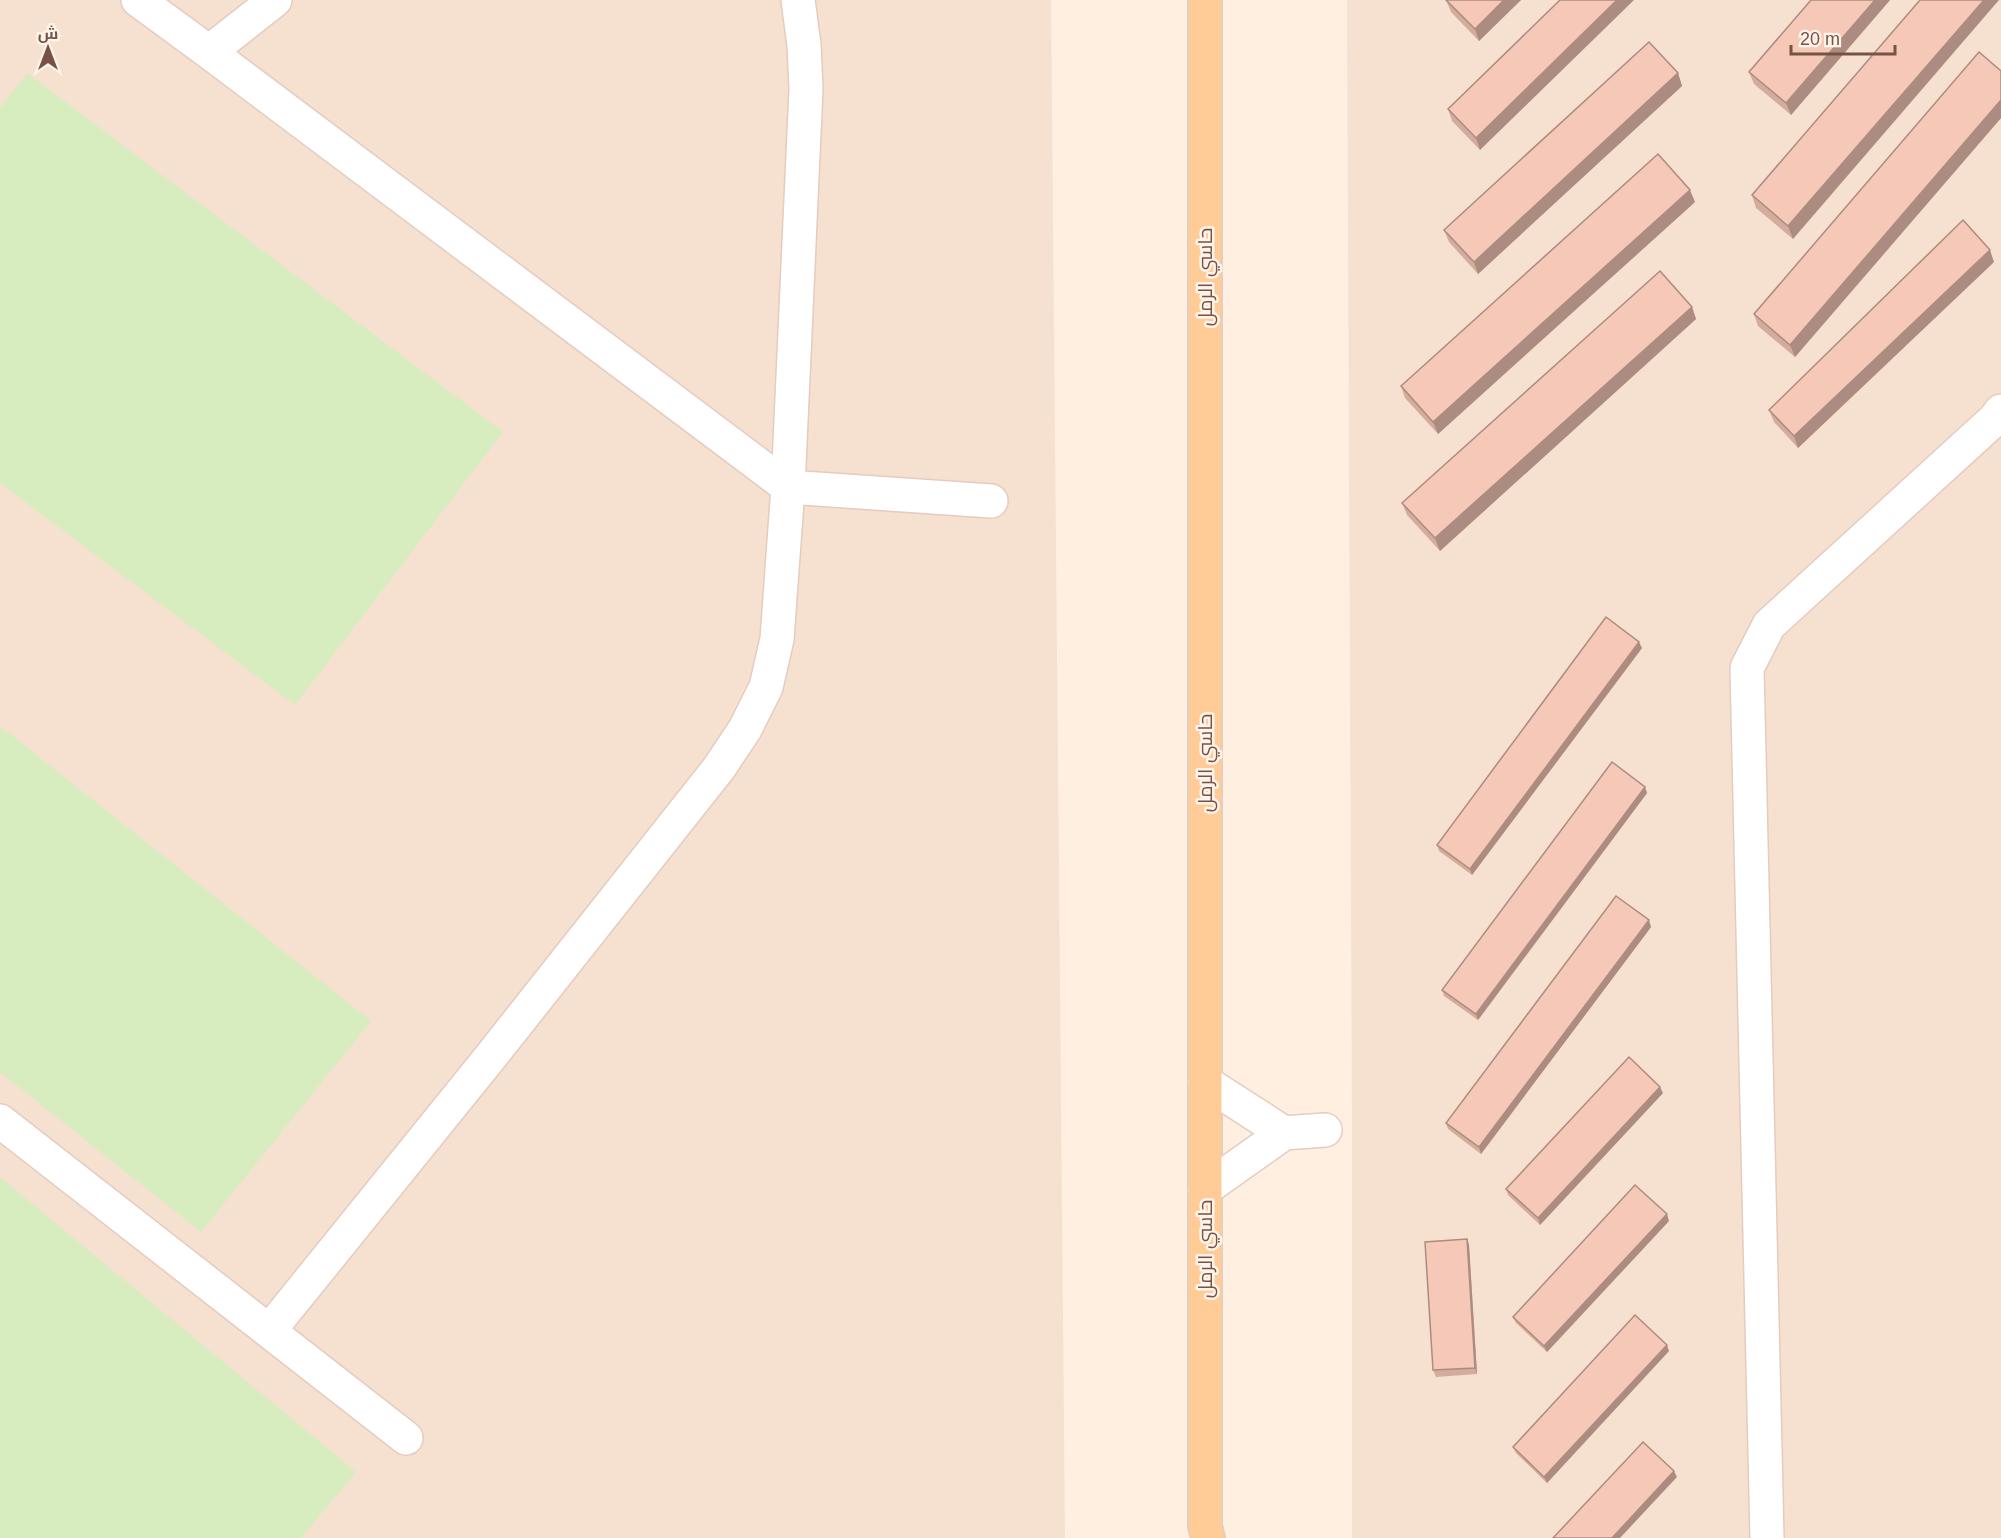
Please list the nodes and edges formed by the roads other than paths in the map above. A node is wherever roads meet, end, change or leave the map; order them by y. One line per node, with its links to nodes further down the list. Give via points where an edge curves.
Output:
1 (138, 0): 5 (street)
2 (275, 0): 5 (street)
3 (798, 0): 7 (street, via 806,89)
4 (1205, 0): 9 (main road, حاسي الرمل)
5 (209, 52): 7 (street)
6 (2001, 411): 17 (street, via 1769,625 1747,668)
7 (788, 486): 8 (street); 14 (street, via 777,639 766,687 745,729 683,814)
8 (991, 501)
9 (1205, 1082): 12 (street); 13 (main road, حاسي الرمل)
10 (0, 1121): 14 (street)
11 (1325, 1131): 12 (street)
12 (1284, 1133): 13 (street)
13 (1205, 1189): 16 (main road, حاسي الرمل)
14 (269, 1331): 15 (street)
15 (406, 1438)
16 (1205, 1534)
17 (1767, 1538)

